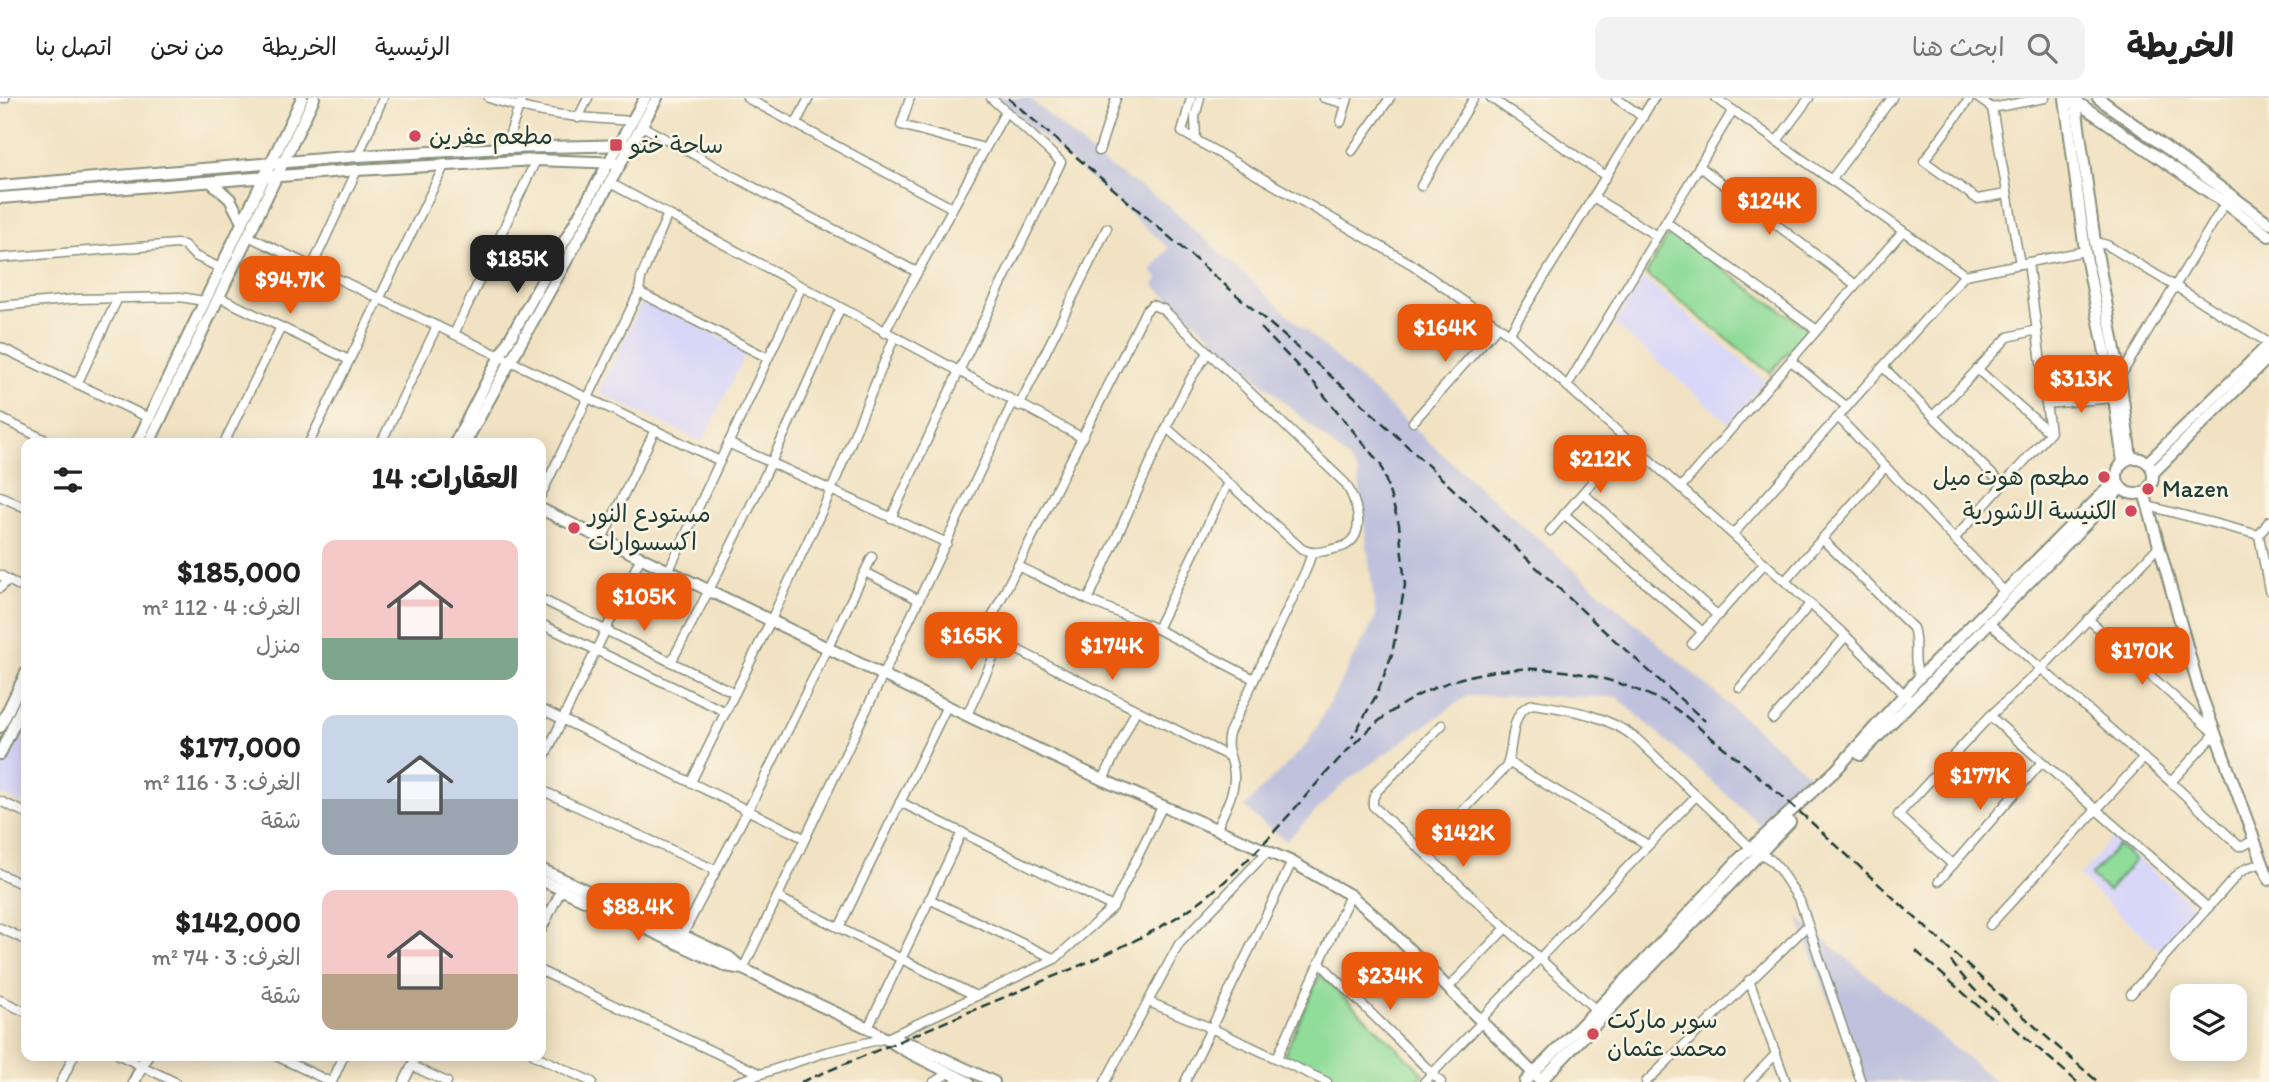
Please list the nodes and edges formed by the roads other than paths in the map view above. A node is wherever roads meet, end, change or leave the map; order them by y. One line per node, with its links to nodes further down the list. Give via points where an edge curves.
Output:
1 (0, 98): 2 (street)
2 (5, 98)
3 (302, 98): 53 (street)
4 (314, 98): 54 (street)
5 (383, 98): 50 (street)
6 (489, 98): 34 (street)
7 (522, 98): 34 (street)
8 (588, 98): 38 (street)
9 (645, 98): 40 (street)
10 (657, 98): 40 (street)
11 (747, 98): 41 (street)
12 (809, 98): 41 (street)
13 (910, 98): 47 (street, via 901,125)
14 (991, 98): 36 (street)
15 (1116, 98): 49 (street)
16 (1191, 98): 42 (street, via 1182,132)
17 (1200, 98): 42 (street)
18 (1324, 98): 32 (street)
19 (1390, 98): 48 (street)
20 (1474, 98): 65 (street)
21 (1491, 98): 58 (street)
22 (1616, 98): 37 (street)
23 (1654, 98): 37 (street)
24 (1716, 98): 33 (street)
25 (1809, 98): 43 (street)
26 (1892, 98): 61 (street)
27 (1970, 98): 66 (street, via 1924,161 1977,200)
28 (1978, 98): 35 (street)
29 (2045, 98): 35 (street)
30 (2071, 98): 69 (street); 80 (street); 81 (street)
31 (2098, 98): 69 (street)
32 (1347, 101): 39 (street)
33 (1731, 105): 43 (street); 56 (street)
34 (517, 107): 38 (street); 46 (street)
35 (1992, 108): 66 (street)
36 (1006, 111): 47 (street); 117 (street, via 1062,162)
37 (1643, 117): 58 (street)
38 (578, 118): 40 (street)
39 (1341, 122)
40 (638, 123): 44 (street); 45 (street); 86 (street)
41 (796, 123): 70 (street)
42 (1196, 139): 99 (street, via 1413,265)
43 (1777, 141): 61 (street)
44 (631, 145): 45 (street); 52 (street)
45 (618, 146): 46 (street); 52 (street)
46 (505, 148): 50 (street)
47 (984, 148): 70 (street)
48 (1352, 150)
49 (1099, 152)
50 (358, 156): 54 (street)
51 (536, 160): 52 (street); 55 (street); 104 (street)
52 (615, 163): 63 (street); 112 (street)
53 (270, 164): 54 (street); 59 (street); 64 (street)
54 (282, 164): 60 (street)
55 (444, 166): 57 (street); 93 (street)
56 (1699, 166): 73 (street); 89 (street)
57 (358, 170): 60 (street); 84 (street)
58 (1606, 176): 67 (street)
59 (263, 178): 60 (street); 62 (street); 72 (street)
60 (276, 178): 77 (street)
61 (1831, 180): 76 (street)
62 (211, 182): 68 (street); 72 (street, via 230,200)
63 (610, 183): 71 (street); 112 (street)
64 (0, 186)
65 (1421, 186)
66 (2007, 194): 83 (street)
67 (1593, 197): 78 (street); 105 (street)
68 (0, 198)
69 (2228, 198): 74 (street); 79 (street); 88 (street)
70 (952, 208): 86 (street)
71 (667, 216): 90 (street); 91 (street)
72 (242, 222): 85 (street)
73 (1666, 222): 78 (street); 101 (street)
74 (2269, 223)
75 (1107, 228): 123 (street)
76 (1903, 231): 87 (street); 89 (street)
77 (248, 236): 84 (street); 92 (street)
78 (1657, 236): 120 (street)
79 (2269, 236)
80 (2095, 242): 88 (street); 118 (street)
81 (2085, 251): 83 (street); 122 (street)
82 (0, 258): 85 (street, via 177,244)
83 (2024, 263): 87 (street); 102 (street)
84 (312, 267): 93 (street)
85 (220, 268): 95 (street)
86 (917, 272): 103 (street)
87 (1965, 275): 115 (street)
88 (2175, 284): 107 (street); 118 (street)
89 (1856, 285): 101 (street)
90 (801, 288): 97 (street); 111 (street)
91 (639, 292): 111 (street); 121 (street)
92 (219, 297): 100 (street); 137 (street)
93 (379, 299): 98 (street); 113 (street)
94 (117, 300): 95 (street, via 180,297); 96 (street); 119 (street)
95 (204, 301): 129 (street)
96 (0, 306)
97 (840, 309): 103 (street); 147 (street)
98 (437, 326): 104 (street); 140 (street)
99 (1497, 326): 105 (street); 130 (street)
100 (281, 327): 113 (street); 138 (street)
101 (1817, 330): 114 (street)
102 (2037, 330): 116 (street, via 2008,337); 124 (street)
103 (884, 333): 106 (street)
104 (454, 334): 112 (street)
105 (1509, 334): 120 (street)
106 (894, 338): 117 (street); 155 (street)
107 (2269, 344): 149 (street)
108 (0, 347): 119 (street)
109 (1208, 353): 131 (street); 134 (street, via 1163,309 1149,306); 174 (street, via 1349,489 1358,518 1353,539 1344,547)
110 (2269, 357): 149 (street)
111 (768, 358): 144 (street)
112 (505, 359): 121 (street); 141 (street); 142 (street)
113 (349, 360): 139 (street)
114 (1791, 360): 125 (street); 154 (street)
115 (1883, 367): 125 (street); 126 (street)
116 (1978, 369): 126 (street); 133 (street)
117 (958, 373): 123 (street); 163 (street)
118 (2120, 377): 145 (street)
119 (77, 384): 129 (street)
120 (1567, 386): 143 (street)
121 (588, 398): 132 (street); 152 (street)
122 (2114, 398): 124 (street); 145 (street)
123 (1016, 404): 134 (street); 171 (street)
124 (2046, 404): 133 (street)
125 (1847, 407): 127 (street)
126 (1933, 416): 153 (street)
127 (1838, 417): 148 (street); 166 (street)
128 (0, 418): 135 (street)
129 (149, 418): 136 (street)
130 (1413, 422)
131 (1167, 428): 150 (street); 190 (street)
132 (655, 430): 146 (street); 168 (street)
133 (2050, 433): 153 (street)
134 (1081, 437): 178 (street)
135 (42, 438)
136 (139, 438)
137 (151, 438)
138 (226, 438)
139 (311, 438)
140 (383, 438)
141 (458, 438)
142 (467, 438)
143 (1628, 440): 154 (street); 157 (street)
144 (728, 443): 146 (street); 147 (street)
145 (2127, 460): 149 (street, via 2140,458); 151 (street, via 2118,470)
146 (720, 461): 179 (street)
147 (772, 463): 155 (street); 186 (street)
148 (1885, 467): 169 (street); 170 (street)
149 (2151, 468): 156 (street, via 2150,486)
150 (1227, 483): 174 (street); 197 (street)
151 (2119, 484): 156 (street, via 2134,494); 187 (street); 195 (street)
152 (546, 485)
153 (2003, 485): 170 (street)
154 (1681, 487): 166 (street)
155 (831, 491): 163 (street); 194 (street)
156 (2144, 492): 160 (street)
157 (1583, 493): 162 (street); 192 (street)
158 (0, 496): 159 (street)
159 (21, 506)
160 (2148, 506): 167 (street); 172 (street)
161 (546, 511): 168 (street)
162 (1564, 514): 165 (street); 199 (street)
163 (891, 518): 171 (street)
164 (2269, 521): 167 (street)
165 (1550, 531)
166 (1733, 534): 177 (street)
167 (2259, 536): 173 (street)
168 (603, 539): 175 (street)
169 (1822, 539): 182 (street); 208 (street, via 1913,628 1914,660)
170 (1954, 539): 187 (street)
171 (947, 543): 189 (street)
172 (2159, 546): 193 (street); 225 (street)
173 (2266, 552): 185 (street)
174 (1312, 553): 209 (street)
175 (641, 557): 179 (street); 198 (street)
176 (872, 557): 180 (street)
177 (1765, 563): 182 (street); 192 (street)
178 (1018, 566): 190 (street); 201 (street, via 984,633)
179 (669, 570): 186 (street)
180 (865, 572): 189 (street); 203 (street)
181 (4, 577): 183 (street); 184 (street)
182 (1785, 581): 191 (street)
183 (21, 587)
184 (0, 588)
185 (2269, 590)
186 (710, 591): 194 (street); 205 (street)
187 (2004, 591): 208 (street)
188 (546, 600): 198 (street)
189 (919, 600): 207 (street)
190 (1088, 600): 197 (street)
191 (1810, 604): 200 (street); 211 (street)
192 (1718, 615): 199 (street)
193 (2088, 620): 206 (street); 225 (street)
194 (771, 621): 203 (street); 212 (street)
195 (1988, 622): 206 (street); 213 (street)
196 (546, 626): 204 (street)
197 (1157, 629): 209 (street)
198 (605, 630): 204 (street); 205 (street)
199 (1703, 632): 202 (street)
200 (1846, 636): 213 (street); 221 (street)
201 (1001, 641): 216 (street); 219 (street)
202 (1692, 645)
203 (827, 648): 207 (street); 240 (street)
204 (596, 649): 218 (street); 222 (street)
205 (671, 662): 212 (street)
206 (2041, 669): 220 (street); 229 (street)
207 (884, 675): 214 (street); 245 (street)
208 (1920, 677): 213 (street)
209 (1254, 679): 228 (street, via 1229,733)
210 (21, 683): 223 (street)
211 (1740, 688)
212 (735, 692): 218 (street)
213 (1908, 698): 248 (street)
214 (947, 706): 219 (street); 238 (street)
215 (21, 710): 226 (street)
216 (1136, 710): 228 (street); 232 (street)
217 (546, 712): 222 (street)
218 (726, 712): 233 (street)
219 (967, 715): 232 (street)
220 (1990, 716): 231 (street); 253 (street, via 1898,815)
221 (1773, 719)
222 (562, 720): 227 (street); 233 (street)
223 (1, 722)
224 (1442, 725): 250 (street, via 1373,799 1373,806)
225 (2215, 734): 234 (street); 246 (street)
226 (0, 754)
227 (546, 754)
228 (1228, 756): 243 (street, via 1234,782)
229 (2144, 758): 234 (street); 241 (street)
230 (1508, 762): 236 (street, via 1517,717 1525,706 1585,712 1637,738); 247 (street); 250 (street)
231 (2042, 762): 241 (street); 253 (street)
232 (1103, 779): 239 (street)
233 (691, 782): 240 (street)
234 (2171, 782): 246 (street, via 2239,846)
235 (546, 792): 254 (street)
236 (1696, 796): 247 (street); 248 (street)
237 (0, 801): 242 (street)
238 (900, 802): 244 (street); 271 (street)
239 (1163, 805): 243 (street); 265 (street)
240 (747, 809): 245 (street); 254 (street)
241 (2096, 809): 266 (street); 269 (street)
242 (21, 811)
243 (1217, 828): 249 (street)
244 (962, 832): 264 (street); 265 (street)
245 (804, 838): 263 (street)
246 (2254, 840): 252 (street)
247 (1648, 845): 275 (street)
248 (1755, 850): 268 (street, via 1787,879); 288 (street); 307 (street)
249 (1268, 851): 251 (street); 286 (street, via 1187,932)
250 (1423, 851): 272 (street)
251 (1292, 862): 262 (street); 291 (street)
252 (2263, 863): 257 (street); 266 (street, via 2239,873)
253 (1953, 865): 259 (street)
254 (715, 870): 273 (street)
255 (546, 873): 261 (street)
256 (0, 874): 260 (street)
257 (2269, 880)
258 (546, 881): 261 (street)
259 (1938, 881)
260 (21, 884)
261 (563, 885): 267 (street); 273 (street); 279 (street, via 726,966)
262 (1350, 895): 278 (street); 282 (street)
263 (777, 897): 271 (street); 279 (street)
264 (929, 899): 276 (street); 277 (street)
265 (1113, 907): 277 (street)
266 (2208, 908): 283 (street)
267 (546, 921)
268 (1808, 925): 281 (street); 328 (street)
269 (1990, 925)
270 (0, 928): 274 (street)
271 (839, 928): 276 (street)
272 (1506, 928): 275 (street); 282 (street)
273 (682, 936): 279 (street, via 733,959)
274 (21, 938)
275 (1539, 958): 288 (street); 289 (street)
276 (901, 959): 284 (street); 290 (street)
277 (1055, 959): 284 (street)
278 (1319, 962): 294 (street); 305 (street)
279 (743, 969): 290 (street)
280 (546, 973): 306 (street)
281 (1749, 980): 293 (street); 325 (street)
282 (1449, 987): 289 (street)
283 (2132, 994)
284 (976, 996): 292 (street)
285 (0, 1000): 287 (street)
286 (1149, 1002): 291 (street); 319 (street)
287 (21, 1010)
288 (1595, 1010): 307 (street)
289 (1482, 1020): 305 (street); 307 (street)
290 (868, 1028): 292 (street)
291 (1211, 1028): 294 (street); 320 (street)
292 (887, 1038): 304 (street); 306 (street); 318 (street, via 910,1043)
293 (1776, 1054): 326 (street); 327 (street)
294 (1276, 1058): 321 (street)
295 (71, 1061): 308 (street)
296 (132, 1061): 302 (street)
297 (145, 1061): 302 (street)
298 (287, 1061): 311 (street)
299 (341, 1061): 311 (street)
300 (414, 1061): 303 (street)
301 (546, 1061): 314 (street)
302 (142, 1066): 309 (street); 310 (street)
303 (412, 1066): 312 (street); 313 (street)
304 (949, 1073): 316 (street); 317 (street)
305 (1432, 1073): 322 (street); 323 (street)
306 (761, 1074): 315 (street)
307 (1538, 1079): 324 (street)
308 (61, 1082)
309 (134, 1082)
310 (175, 1082)
311 (331, 1082)
312 (404, 1082)
313 (447, 1082)
314 (592, 1082)
315 (737, 1082)
316 (934, 1082)
317 (968, 1082)
318 (994, 1082)
319 (1105, 1082)
320 (1185, 1082)
321 (1327, 1082)
322 (1424, 1082)
323 (1441, 1082)
324 (1525, 1082)
325 (1646, 1082)
326 (1749, 1082)
327 (1786, 1082)
328 (1861, 1082)

